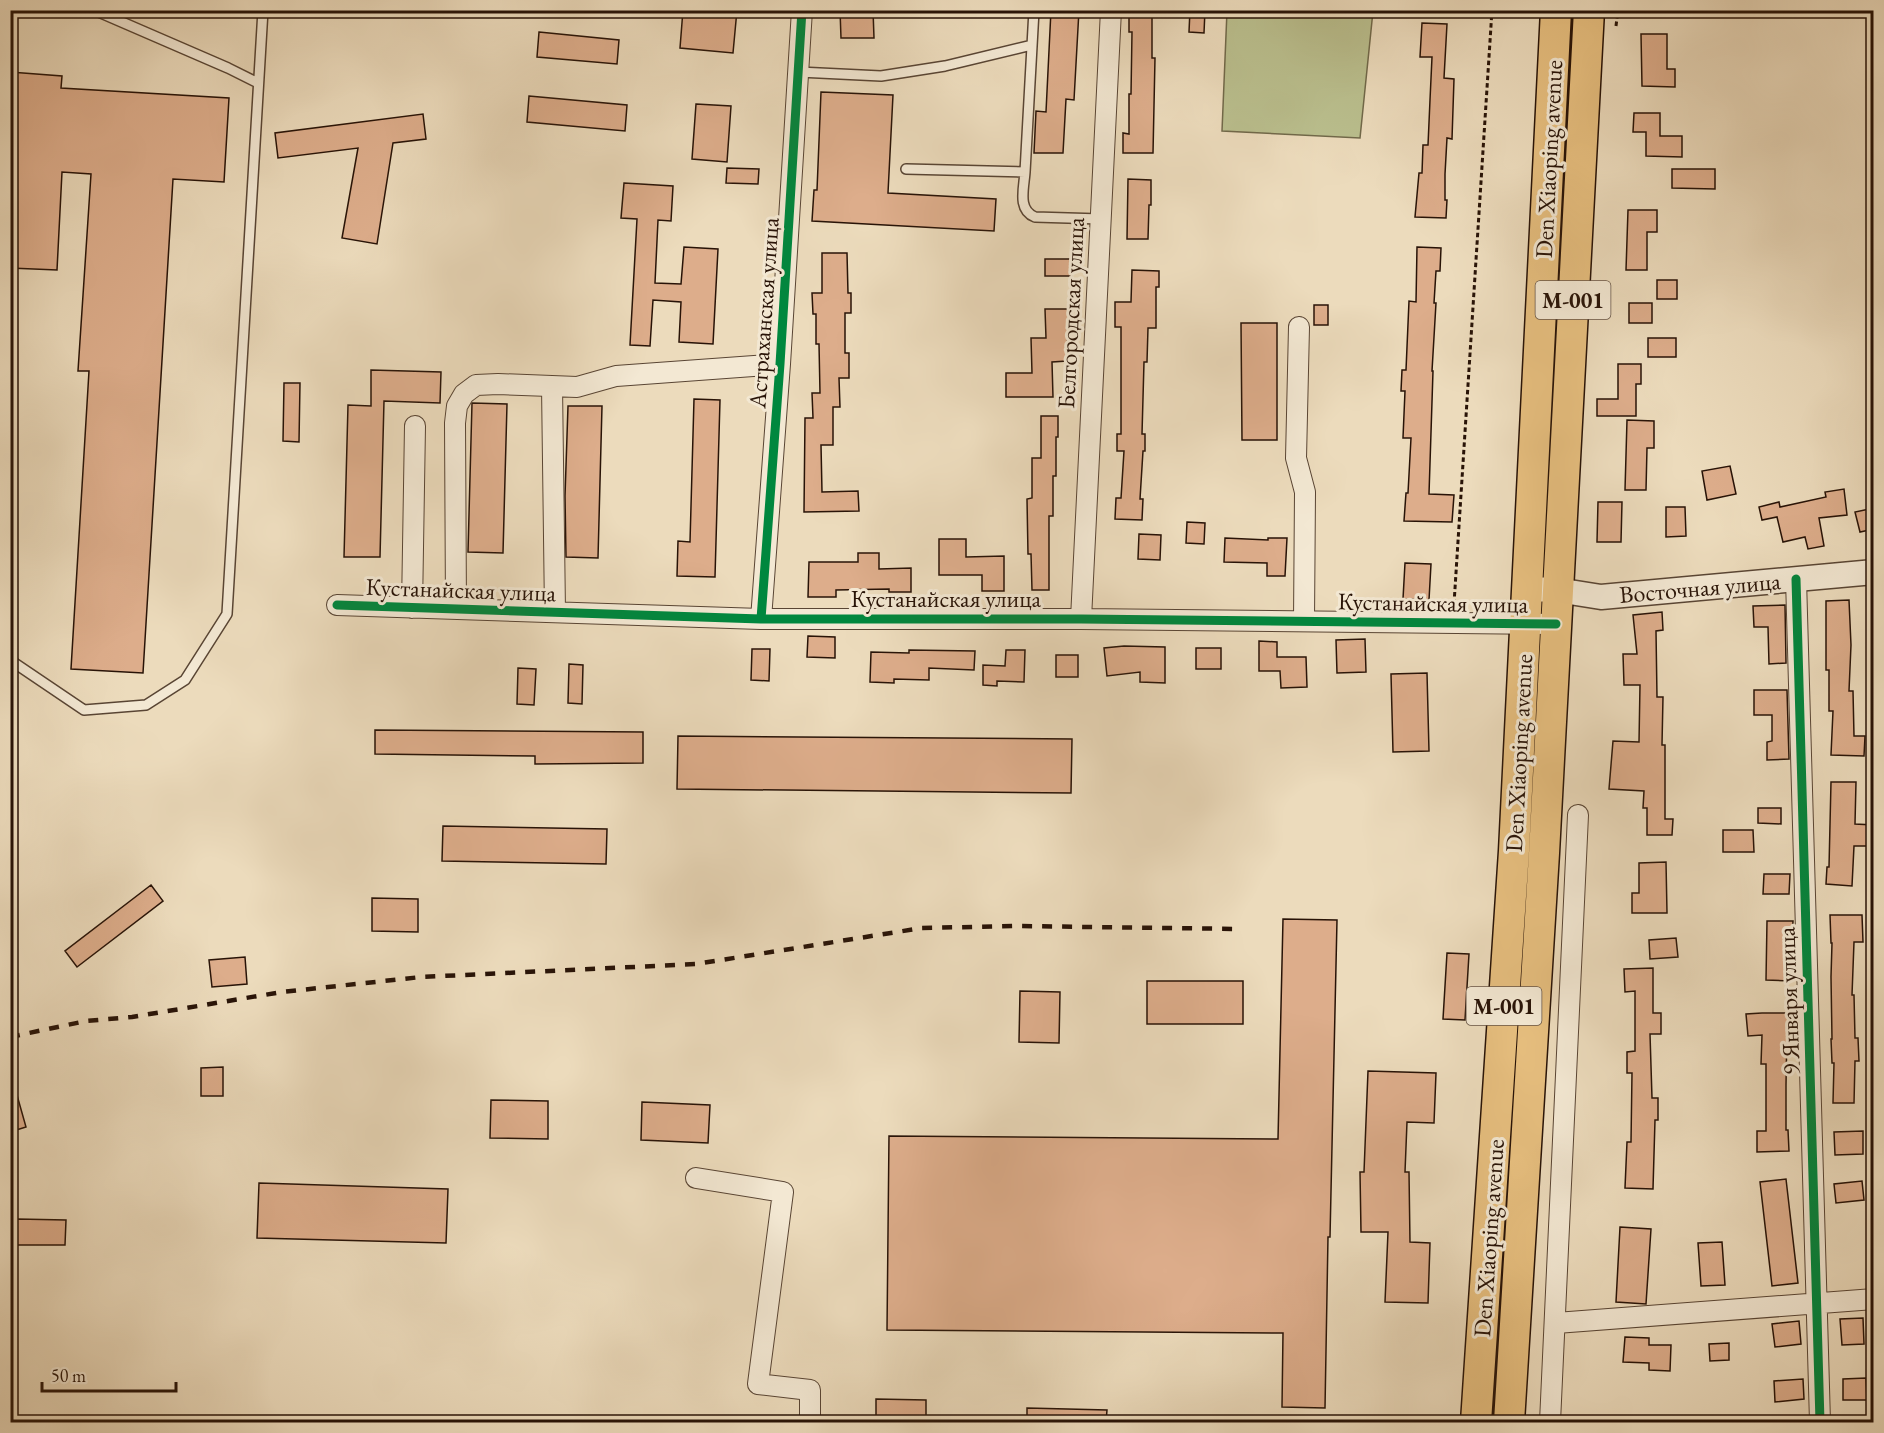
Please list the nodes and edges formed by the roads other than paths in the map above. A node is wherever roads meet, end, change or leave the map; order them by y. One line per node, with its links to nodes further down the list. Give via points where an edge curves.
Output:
1 (94, 10): 10 (lane)
2 (263, 10): 10 (lane)
3 (802, 10): 9 (street, Астраханская улица)
4 (1034, 10): 8 (lane)
5 (1111, 10): 13 (street, Белгородская улица)
6 (1556, 10): 20 (main road, Den Xiaoping avenue / M-001)
7 (1589, 10): 21 (main road, Den Xiaoping avenue / M-001)
8 (1032, 45): 9 (lane, via 945,66 881,76); 12 (lane)
9 (799, 72): 15 (street, Астраханская улица)
10 (258, 82): 31 (lane, via 227,614 185,680 146,705 84,710)
11 (906, 169): 12 (lane)
12 (1025, 172): 13 (lane, via 1023,206 1029,214)
13 (1101, 219): 27 (street, Белгородская улица)
14 (1299, 327): 28 (street, via 1296,458 1305,492)
15 (780, 364): 16 (street, via 616,376 577,387); 26 (street, Астраханская улица)
16 (552, 386): 24 (street, via 476,385 457,406); 25 (street)
17 (415, 426): 23 (street)
18 (1874, 573): 19 (street, Восточная улица)
19 (1796, 579): 21 (street, Восточная улица, via 1600,597); 35 (street, 9 Января улица)
20 (1527, 589): 21 (street, Восточная улица); 29 (main road, Den Xiaoping avenue / M-001)
21 (1557, 590): 30 (main road, Den Xiaoping avenue / M-001)
22 (337, 605): 23 (street, Кустанайская улица)
23 (412, 608): 24 (street, Кустанайская улица)
24 (456, 609): 25 (street, Кустанайская улица)
25 (555, 612): 26 (street, Кустанайская улица)
26 (761, 619): 27 (street, Кустанайская улица)
27 (1081, 619): 28 (street, Кустанайская улица)
28 (1304, 621): 29 (street, Кустанайская улица)
29 (1525, 624): 30 (street, Кустанайская улица); 38 (main road, Den Xiaoping avenue / M-001, via 1513,874)
30 (1556, 624): 39 (main road, Den Xiaoping avenue / M-001)
31 (10, 660)
32 (1578, 815): 36 (street)
33 (696, 1179): 37 (street, via 783,1192 758,1384 810,1390)
34 (1874, 1299): 35 (street)
35 (1816, 1304): 36 (street); 41 (street, 9 Января улица)
36 (1556, 1323): 40 (street)
37 (810, 1422)
38 (1476, 1422)
39 (1509, 1422)
40 (1550, 1422)
41 (1820, 1422)

